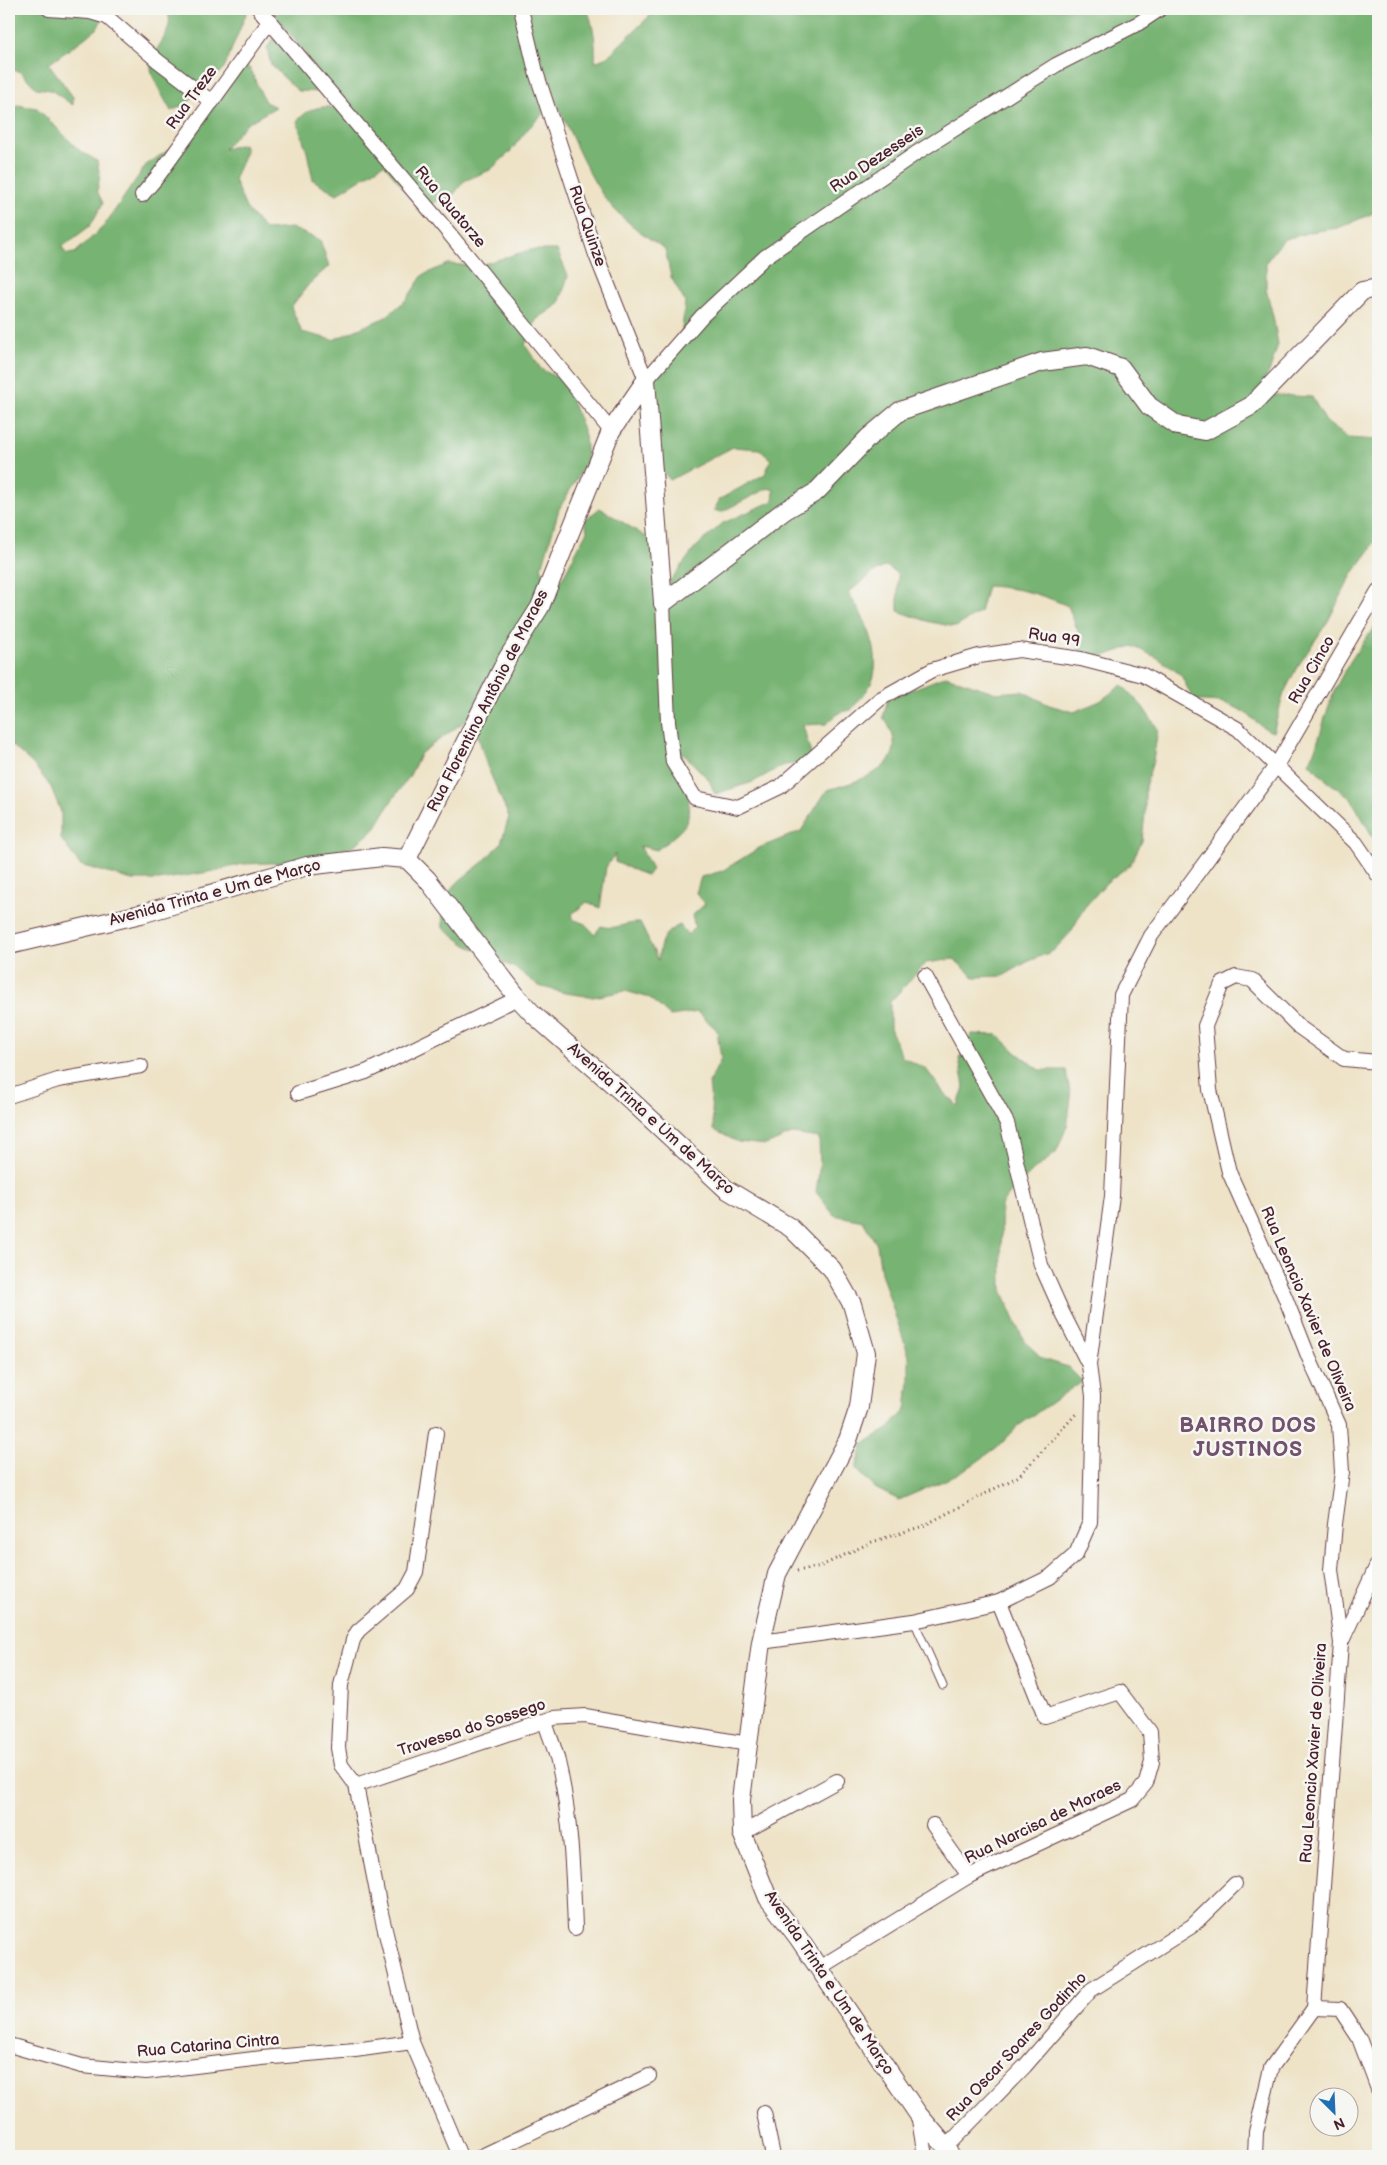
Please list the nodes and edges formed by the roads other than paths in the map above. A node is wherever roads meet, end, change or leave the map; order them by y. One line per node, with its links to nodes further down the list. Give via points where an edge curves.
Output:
1 (49, 9): 6 (street, via 90,12 107,17)
2 (259, 9): 5 (street, Rua Quatorze)
3 (1160, 9): 9 (street, Rua Dezesseis, via 1056,65 915,154 765,257 702,316)
4 (525, 11): 9 (street, Rua Quinze, via 536,72 596,255)
5 (270, 21): 6 (street, Rua Treze); 10 (street, Rua Quatorze)
6 (212, 102): 7 (street, Rua Treze)
7 (142, 195)
8 (1378, 288): 12 (street, via 1362,291 1251,406 1205,431 1178,426 1149,406 1121,368 1087,356 1042,362 900,411 868,438 816,492 784,511)
9 (646, 380): 10 (street); 12 (street)
10 (611, 431): 14 (street, Rua Florentino Antônio de Moraes, via 540,607 507,659)
11 (1378, 591): 13 (street, Rua Cinco)
12 (663, 603): 13 (street, Rua 99, via 673,762 695,798 738,807 780,787 880,699 932,670 979,656 1019,650 1081,659 1143,674 1238,729)
13 (1276, 766): 15 (street, Rua 99, via 1356,843); 23 (street, Rua Cinco, via 1151,936 1121,995 1112,1196)
14 (407, 859): 16 (street, Avenida Trinta e Um de Março, via 382,857 307,866 141,914); 18 (street, Avenida Trinta e Um de Março, via 427,879)
15 (1378, 875)
16 (9, 945)
17 (925, 976): 23 (street, via 1007,1123 1041,1265)
18 (518, 998): 21 (street, via 366,1072); 28 (street, Avenida Trinta e Um de Março, via 726,1189 791,1228 832,1269 852,1304 866,1353 859,1407 848,1440 777,1574)
19 (1378, 1062): 29 (street, Rua Leoncio Xavier de Oliveira, via 1344,1059 1299,1027 1252,980 1236,977 1222,984 1205,1026 1210,1090 1229,1172 1339,1425 1342,1472 1331,1570)
20 (140, 1066): 22 (street, via 58,1080)
21 (298, 1093)
22 (9, 1096)
23 (1090, 1365): 26 (street, via 1093,1396 1090,1522 1076,1554 1050,1577)
24 (436, 1432): 34 (street, via 416,1572 407,1590 358,1631 350,1646 341,1685 338,1748 341,1765)
25 (1378, 1563): 29 (street)
26 (1000, 1602): 27 (street); 37 (street, Rua Narcisa de Moraes, via 1045,1717 1120,1692 1150,1732 1152,1762 1146,1783 1132,1800)
27 (914, 1621): 28 (street); 30 (lane)
28 (761, 1642): 32 (street, Avenida Trinta e Um de Março)
29 (1341, 1643): 41 (street, Rua Leoncio Xavier de Oliveira)
30 (943, 1686)
31 (544, 1722): 32 (street, Travessa do Sossego, via 554,1718 585,1716); 34 (street, Travessa do Sossego); 39 (street, via 558,1760 565,1798)
32 (748, 1744): 36 (street, Avenida Trinta e Um de Março, via 741,1800)
33 (837, 1781): 36 (street)
34 (356, 1785): 42 (street, via 381,1913)
35 (933, 1825): 37 (street)
36 (742, 1833): 40 (street, Avenida Trinta e Um de Março, via 768,1898)
37 (969, 1876): 40 (street, Rua Narcisa de Moraes)
38 (1235, 1884): 48 (street, Rua Oscar Soares Godinho, via 1192,1926 1091,1990)
39 (575, 1928)
40 (819, 1968): 47 (street, Avenida Trinta e Um de Março)
41 (1314, 2008): 45 (street, via 1340,2009 1359,2038); 53 (street, via 1271,2068 1256,2132)
42 (412, 2042): 43 (street, Rua Catarina Cintra, via 146,2072 82,2066); 49 (street)
43 (9, 2045)
44 (648, 2076): 50 (street)
45 (1378, 2089)
46 (764, 2113): 51 (street)
47 (918, 2114): 48 (street, Avenida Trinta e Um de Março); 52 (street)
48 (948, 2152)
49 (460, 2156)
50 (482, 2156)
51 (773, 2156)
52 (925, 2156)
53 (1255, 2156)

